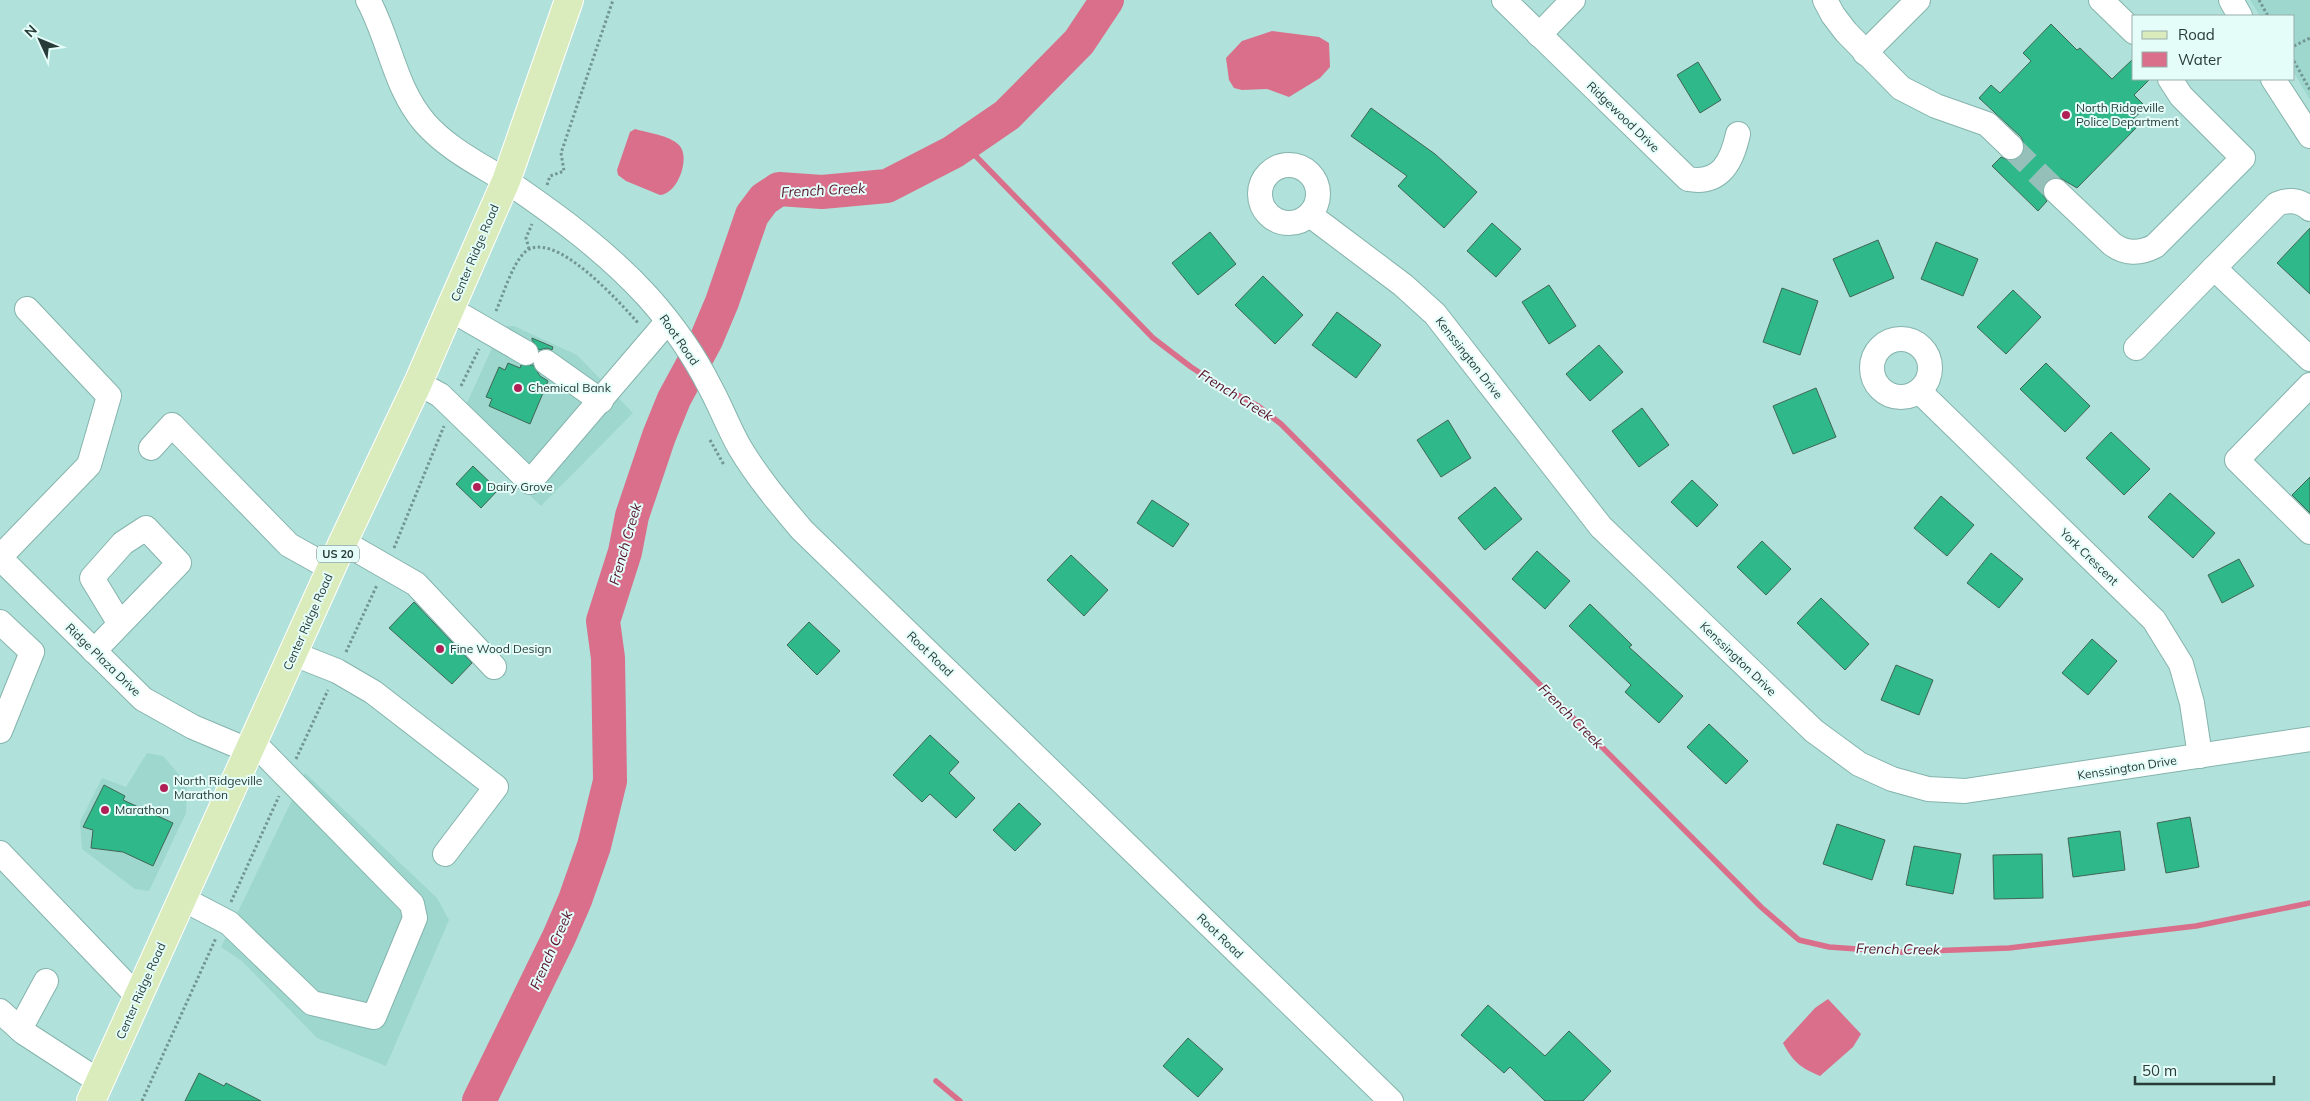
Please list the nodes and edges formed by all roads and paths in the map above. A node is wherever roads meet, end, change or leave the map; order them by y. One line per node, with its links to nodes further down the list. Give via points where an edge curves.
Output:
1 (368, 0): 26 (street, Root Road, via 378,18 397,76 410,103 426,124 469,160)
2 (569, 0): 26 (main road, Center Ridge Road / US 20)
3 (613, 0): 25 (path, via 561,153 564,171)
4 (1504, 0): 14 (street, Ridgewood Drive)
5 (1574, 0): 14 (street)
6 (1825, 0): 17 (street, via 1839,24)
7 (1918, 0): 17 (street)
8 (2101, 0): 13 (street)
9 (2232, 0): 11 (street)
10 (2258, 0): 12 (path)
11 (2240, 15)
12 (2267, 15)
13 (2132, 30)
14 (1539, 35): 22 (street, Ridgewood Drive, via 1688,179 1700,181 1725,168)
15 (2310, 38): 16 (path)
16 (2295, 46)
17 (1865, 53): 24 (street, via 1907,91 1942,108 1979,119)
18 (2295, 63): 21 (path)
19 (2171, 80): 27 (street, via 2181,96 2243,158 2154,246 2141,252 2116,248)
20 (2274, 80): 23 (street)
21 (2310, 90)
22 (1738, 134)
23 (2310, 136)
24 (2011, 147)
25 (550, 176)
26 (506, 181): 33 (main road, Center Ridge Road / US 20); 34 (street, Root Road, via 573,228 647,297)
27 (2056, 191)
28 (2310, 209): 31 (street, via 2290,200 2277,204)
29 (1310, 215): 54 (street, Kenssington Drive, via 1426,304 1617,544 1814,731 1859,764 1892,780 1928,788 1965,791)
30 (526, 238): 34 (path, via 529,249 537,246 560,253)
31 (2214, 268): 35 (street); 36 (street)
32 (27, 309): 44 (street, via 109,396 89,465)
33 (450, 310): 37 (main road, Center Ridge Road / US 20); 40 (street, via 536,357)
34 (660, 330): 40 (street); 63 (street, Root Road, via 687,348 740,448 802,530)
35 (2136, 348)
36 (2310, 359)
37 (418, 383): 40 (street, via 440,396 530,482); 43 (main road, Center Ridge Road / US 20)
38 (2310, 385): 42 (street, via 2237,460)
39 (1919, 391): 54 (street, York Crescent, via 2154,620 2182,664)
40 (601, 401)
41 (151, 448): 45 (street, via 172,425 289,545)
42 (2310, 532)
43 (343, 542): 45 (main road, Center Ridge Road / US 20); 50 (street, via 416,584)
44 (0, 557): 48 (street, Ridge Plaza Drive)
45 (332, 569): 49 (main road, Center Ridge Road / US 20)
46 (0, 622): 51 (street, via 32,652)
47 (120, 624): 48 (street)
48 (94, 652): 53 (street, Ridge Plaza Drive, via 143,699 193,727)
49 (294, 654): 53 (main road, Center Ridge Road / US 20); 56 (street, via 337,671 373,692 496,787)
50 (494, 667)
51 (0, 732)
52 (2310, 739): 54 (street, Kenssington Drive)
53 (252, 747): 57 (main road, Center Ridge Road / US 20); 57 (street, via 412,904 415,918 374,1017 312,1003 229,922)
54 (2200, 756)
55 (0, 853): 59 (street)
56 (445, 854)
57 (183, 899): 59 (main road, Center Ridge Road / US 20)
58 (46, 981): 61 (street)
59 (138, 997): 62 (main road, Center Ridge Road / US 20)
60 (0, 1011): 61 (street)
61 (20, 1029): 62 (street)
62 (95, 1091)
63 (1391, 1101)

